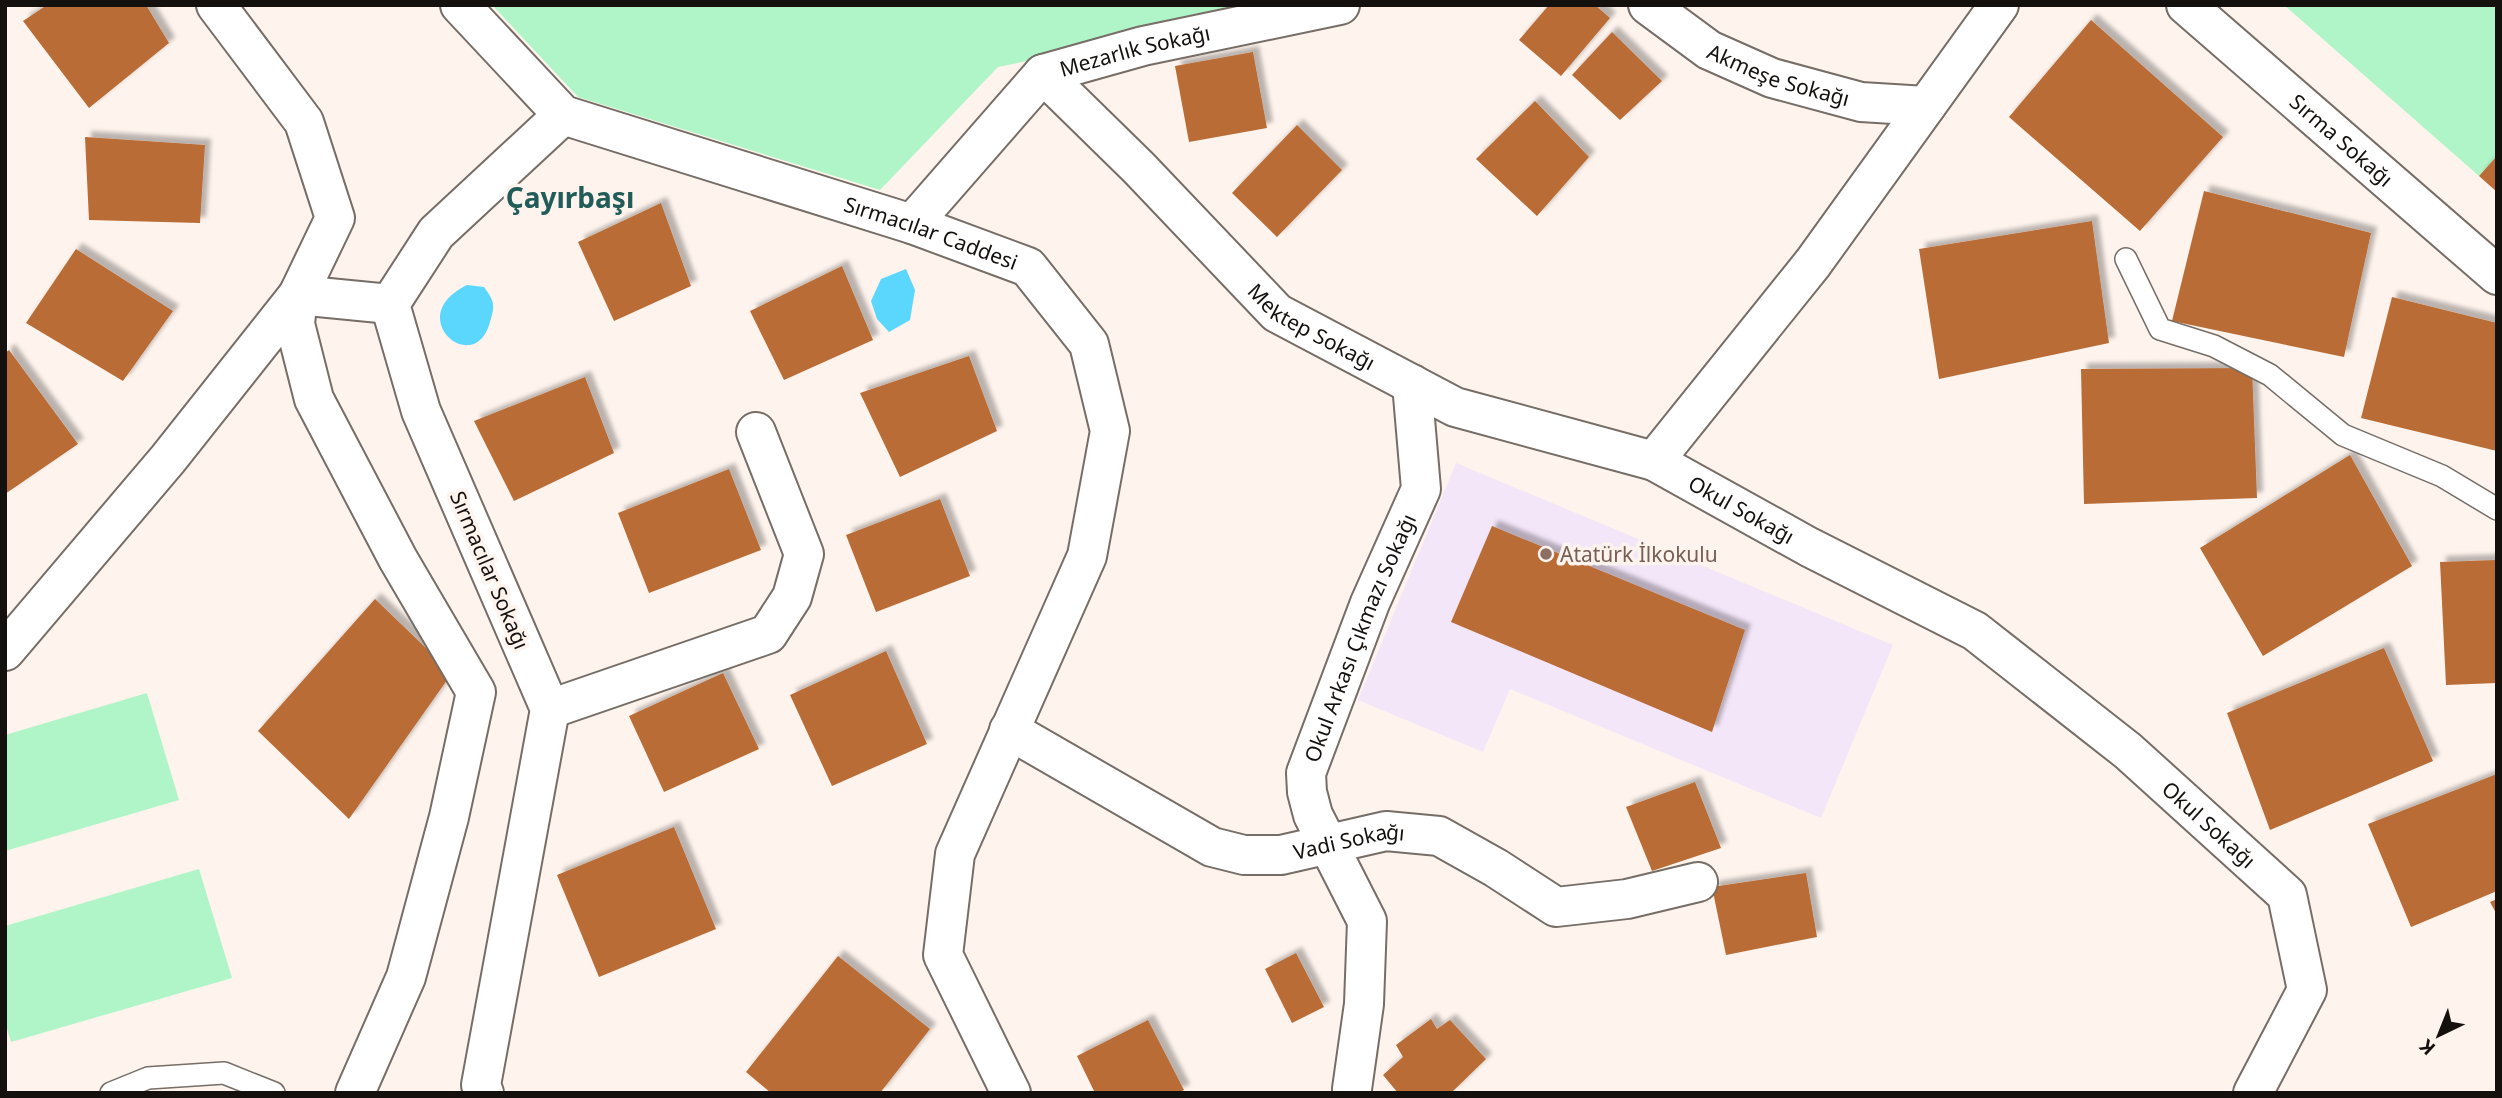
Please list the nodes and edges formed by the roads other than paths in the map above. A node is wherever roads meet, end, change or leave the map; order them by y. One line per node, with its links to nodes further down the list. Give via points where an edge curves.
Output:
1 (216, 5): 13 (street, via 304,122 335,218)
2 (460, 5): 9 (street, Sırmacılar Caddesi)
3 (1340, 5): 7 (street, Mezarlık Sokağı, via 1143,46)
4 (1648, 5): 8 (street, Akmeşe Sokağı, via 1709,50 1772,78 1861,102)
5 (1999, 5): 8 (street)
6 (2186, 5): 12 (street, Sırma Sokağı)
7 (1042, 74): 10 (street, Mezarlık Sokağı); 15 (street, Mektep Sokağı, via 1277,313)
8 (1926, 106): 17 (street, via 1813,263)
9 (563, 115): 10 (street, Sırmacılar Caddesi); 14 (street, via 436,233)
10 (912, 224): 21 (street, Sırmacılar Caddesi, via 1028,267 1089,344 1110,431 1087,556)
11 (2126, 259): 18 (lane, via 2160,329 2214,346 2270,375 2343,435 2442,476)
12 (2497, 275)
13 (298, 295): 14 (street); 19 (street); 28 (street, via 295,324 314,399 398,559 476,692 449,817 406,976)
14 (390, 304): 20 (street, Sırmacılar Sokağı, via 421,411)
15 (1412, 384): 17 (street, Mektep Sokağı, via 1455,407); 22 (street, Okul Arkası Çıkmazı Sokağı, via 1421,489 1370,603 1306,773 1313,815)
16 (756, 432): 20 (street, via 804,554 792,597 768,634)
17 (1654, 461): 30 (street, Okul Sokağı, via 1975,631 2128,751 2287,895 2307,990)
18 (2497, 509)
19 (5, 651)
20 (550, 709): 25 (street)
21 (1009, 730): 22 (street, Vadi Sokağı, via 1212,847 1244,855 1281,855); 29 (street, Sırmacılar Caddesi, via 955,854 943,955)
22 (1328, 845): 23 (street, Vadi Sokağı, via 1386,831 1439,836 1556,907 1627,899); 24 (street, Okul Arkası Çıkmazı Sokağı, via 1367,922 1364,1004)
23 (1698, 882)
24 (1352, 1088)
25 (472, 1090)
26 (111, 1093): 27 (lane, via 148,1078 224,1073)
27 (274, 1093)
28 (355, 1093)
29 (1011, 1093)
30 (2253, 1093)

